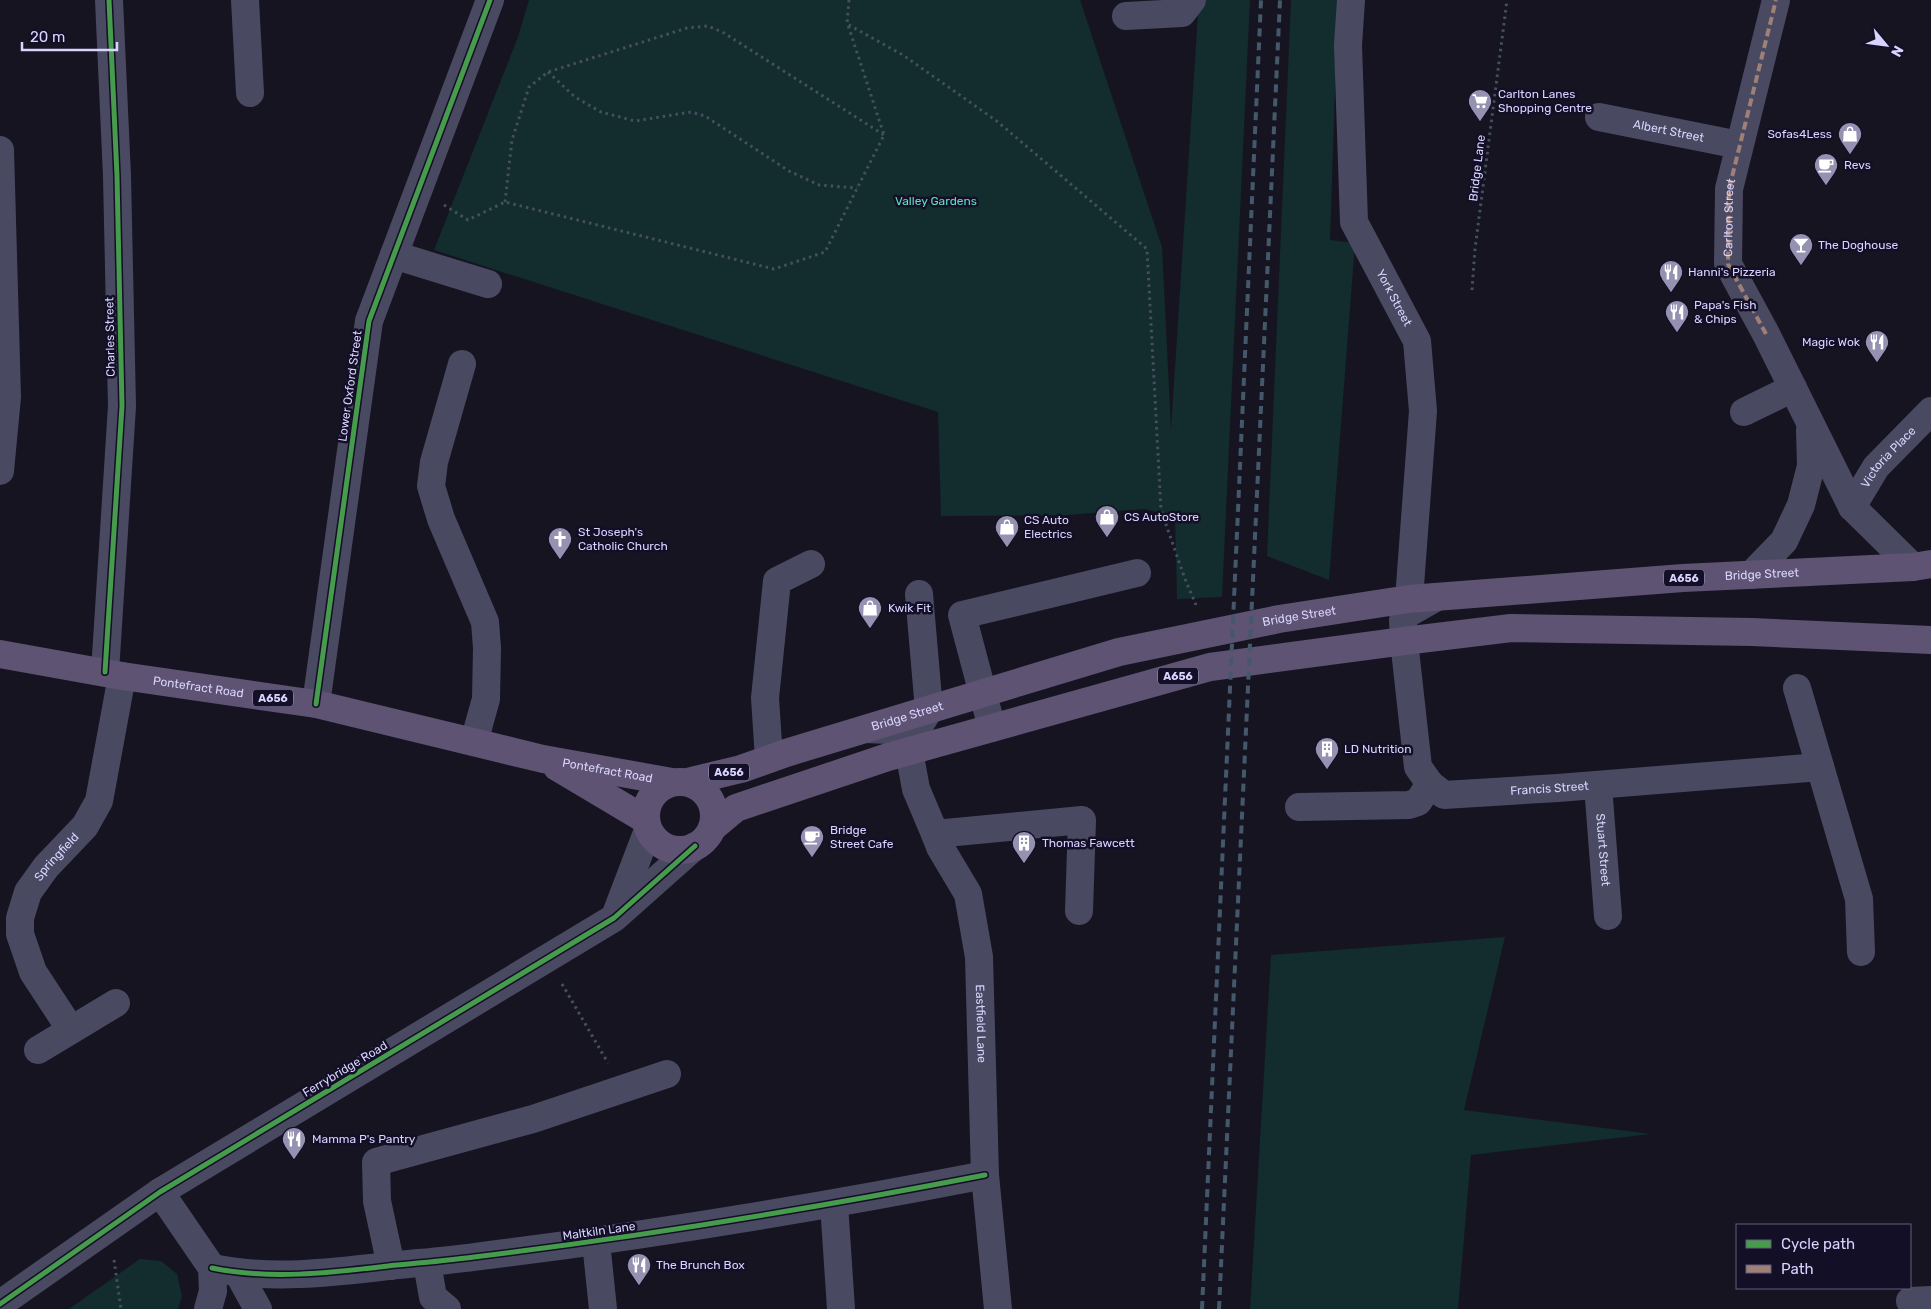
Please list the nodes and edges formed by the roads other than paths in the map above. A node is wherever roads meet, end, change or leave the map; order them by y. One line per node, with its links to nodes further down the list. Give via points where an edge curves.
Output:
1 (109, 0): 32 (street, Charles Street, via 122,406)
2 (245, 0): 8 (street)
3 (490, 0): 12 (street, Lower Oxford Street)
4 (1192, 0): 7 (street, via 1182,13)
5 (1351, 0): 27 (street, York Street, via 1348,45 1354,222 1417,341 1423,411)
6 (1776, 0): 10 (street, Carlton Street)
7 (1126, 16)
8 (250, 93)
9 (1599, 117): 10 (street, Albert Street)
10 (1739, 145): 15 (street, Carlton Street, via 1729,188 1728,264)
11 (0, 150): 19 (street, via 7,397)
12 (394, 255): 13 (street); 35 (street, Lower Oxford Street, via 369,321)
13 (488, 284)
14 (462, 364): 39 (street, via 434,462 432,486 441,519 484,622 486,699)
15 (1793, 388): 17 (street); 18 (street, Carlton Street)
16 (1931, 411): 20 (street, Victoria Place, via 1876,467)
17 (1744, 412)
18 (1809, 421): 20 (street, Carlton Street); 24 (street, Carlton Street, via 1811,466 1802,505 1784,541)
19 (0, 471)
20 (1852, 507): 22 (street, Carlton Street)
21 (811, 564): 42 (street, via 777,580 765,698)
22 (1922, 565): 24 (main road, Bridge Street / A656)
23 (1137, 573): 34 (street, via 962,615)
24 (1750, 575): 26 (main road, Bridge Street / A656)
25 (918, 594): 36 (street)
26 (1436, 598): 27 (main road, Bridge Street / A656); 30 (street, via 1405,615)
27 (1409, 599): 28 (main road, Bridge Street / A656)
28 (1354, 606): 30 (street, via 1390,615); 34 (main road, Bridge Street / A656, via 1119,652)
29 (1931, 640): 30 (main road, A656, via 1752,632 1511,628)
30 (1404, 641): 37 (main road, A656, via 1210,667); 45 (street, via 1418,766)
31 (0, 654): 32 (main road, Pontefract Road / A656)
32 (113, 674): 35 (main road, Pontefract Road / A656); 56 (street, Springfield, via 99,802 85,826 46,867 28,892 20,918 20,934 33,972)
33 (1797, 688): 43 (street)
34 (983, 693): 36 (main road, Bridge Street / A656); 37 (street)
35 (316, 704): 39 (main road, Pontefract Road / A656)
36 (929, 710): 38 (main road, Bridge Street / A656); 40 (street, via 914,734)
37 (992, 728): 40 (main road, A656)
38 (866, 729): 40 (street, Eastfield Lane, via 897,733); 42 (main road, Bridge Street / A656)
39 (474, 742): 41 (main road, Pontefract Road / A656)
40 (909, 751): 49 (street, Eastfield Lane, via 916,788); 50 (main road, A656, via 736,808)
41 (543, 759): 44 (main road, Pontefract Road / A656); 48 (main road, Pontefract Road / A656)
42 (770, 759): 44 (main road, Bridge Street / A656, via 741,769)
43 (1820, 767): 46 (street, Francis Street); 54 (street, via 1859,899)
44 (680, 782): 48 (main road, A656, via 660,787 653,794 647,804); 50 (main road, A656, via 704,791 712,804 714,821)
45 (1430, 784): 46 (street, Francis Street, via 1444,795); 47 (street, via 1418,802 1409,805)
46 (1598, 785): 52 (street, Stuart Street)
47 (1300, 807)
48 (647, 825): 50 (main road, A656, via 653,838 678,850); 53 (street)
49 (935, 834): 51 (street, via 1082,820); 59 (street, Eastfield Lane, via 968,894 979,958)
50 (703, 837): 53 (street, Ferrybridge Road)
51 (1079, 911)
52 (1608, 916)
53 (614, 918): 60 (street, Ferrybridge Road)
54 (1861, 952)
55 (116, 1003): 56 (street)
56 (71, 1030): 57 (street)
57 (38, 1050)
58 (667, 1074): 64 (street, via 533,1120 376,1162 377,1201)
59 (985, 1175): 61 (street, Maltkiln Lane); 73 (street, Eastfield Lane)
60 (160, 1192): 65 (street); 67 (street, Ferrybridge Road)
61 (834, 1204): 62 (street, Maltkiln Lane); 72 (street)
62 (596, 1242): 63 (street, Maltkiln Lane); 71 (street)
63 (427, 1263): 64 (street, Maltkiln Lane); 70 (street, via 433,1297)
64 (391, 1266): 66 (street, Maltkiln Lane, via 314,1274)
65 (212, 1268): 66 (street, Maltkiln Lane); 68 (street, via 213,1291)
66 (238, 1273): 69 (street)
67 (0, 1304)
68 (208, 1309)
69 (258, 1309)
70 (447, 1309)
71 (604, 1309)
72 (841, 1309)
73 (998, 1309)

